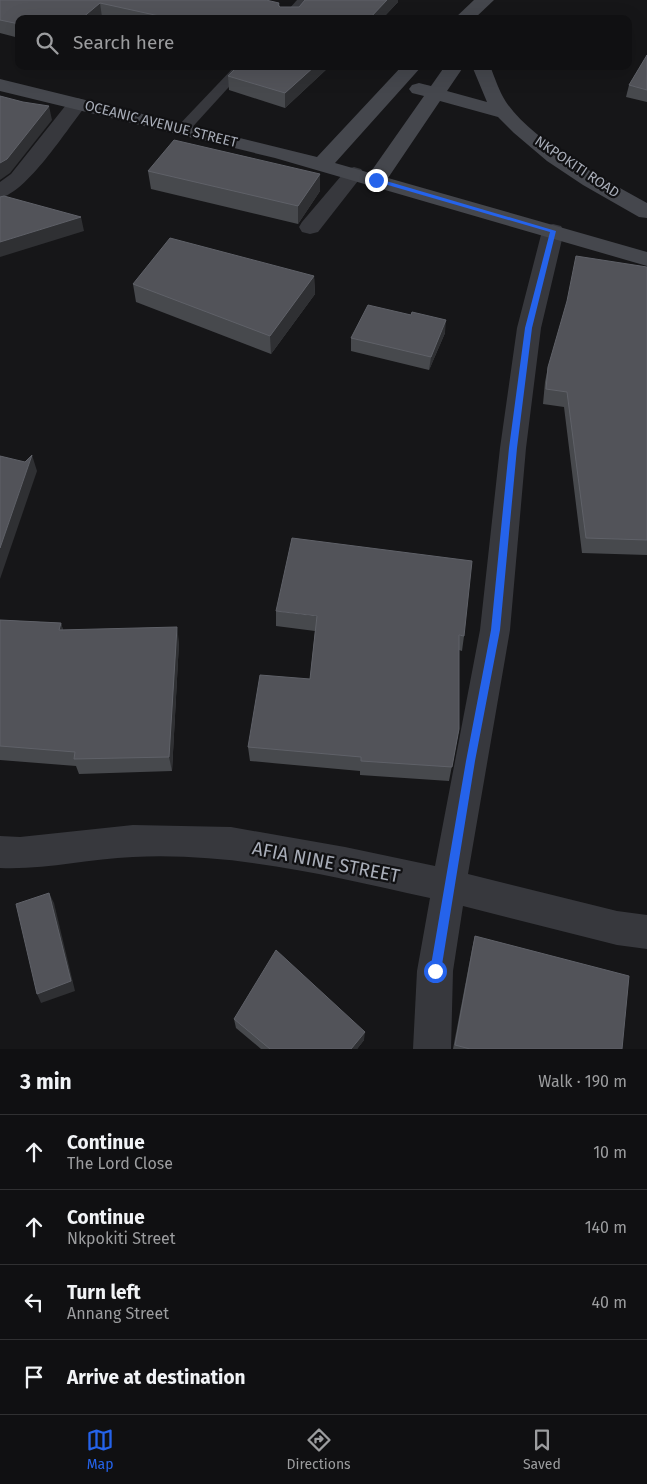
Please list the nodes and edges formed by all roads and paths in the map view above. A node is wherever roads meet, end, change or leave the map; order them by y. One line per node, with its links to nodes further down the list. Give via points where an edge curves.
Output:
1 (304, 0): 4 (lane)
2 (485, 0): 5 (main road)
3 (495, 0): 6 (main road)
4 (290, 15)
5 (468, 15)
6 (487, 15)
7 (238, 70): 16 (lane)
8 (409, 70): 11 (main road)
9 (453, 70): 13 (main road)
10 (483, 70): 15 (main road, NKPOKITI ROAD)
11 (396, 82): 13 (main road); 17 (main road)
12 (0, 85): 14 (main road, OCEANIC AVENUE STREET)
13 (436, 94): 15 (main road); 19 (main road)
14 (77, 104): 16 (main road, OCEANIC AVENUE STREET); 20 (street, via 18,178)
15 (505, 113): 21 (main road, NKPOKITI ROAD, via 536,142 578,172)
16 (182, 130): 17 (main road, OCEANIC AVENUE STREET)
17 (321, 165): 18 (main road, OCEANIC AVENUE STREET)
18 (354, 173): 19 (main road, OCEANIC AVENUE STREET); 22 (street)
19 (376, 180): 23 (main road, OCEANIC AVENUE STREET)
20 (0, 192)
21 (646, 211)
22 (310, 227)
23 (553, 231): 24 (main road, OCEANIC AVENUE STREET); 26 (street, via 528,328 495,630)
24 (647, 259)
25 (0, 852): 26 (street, AFIA NINE STREET, via 20,853 134,841 231,844 345,862)
26 (451, 886): 27 (street, AFIA NINE STREET, via 617,928); 28 (street, via 435,971)
27 (647, 932)
28 (432, 1049)

